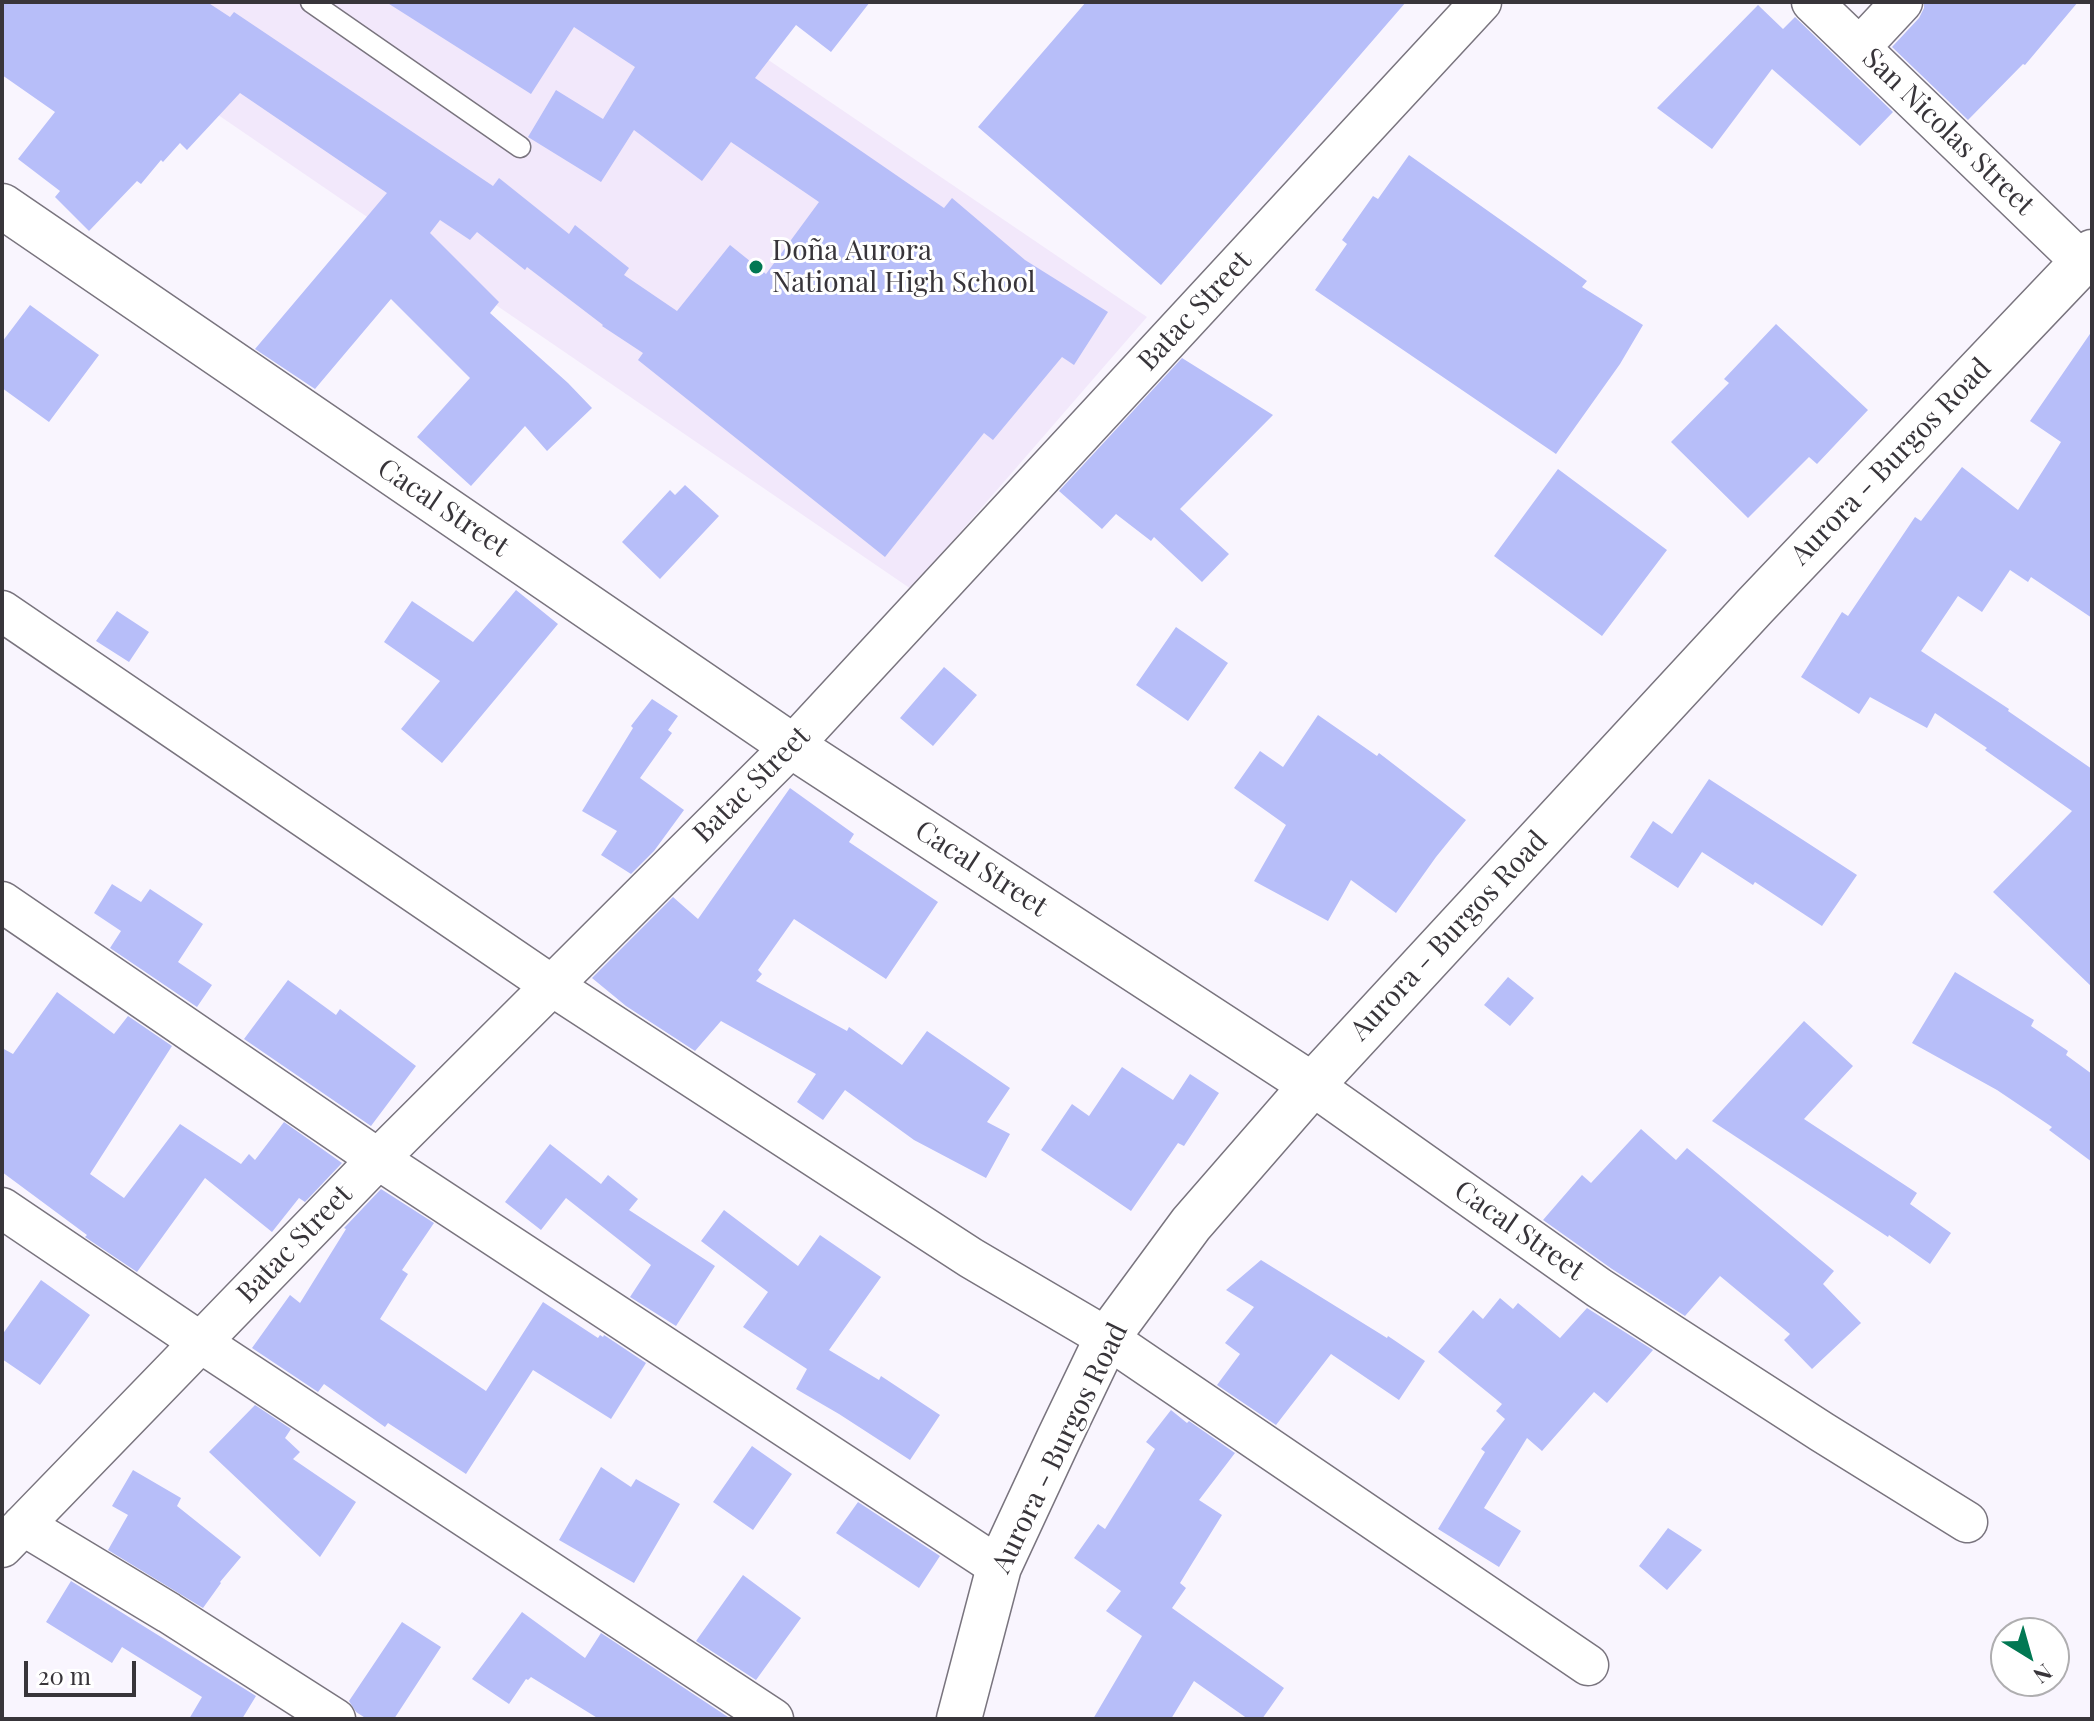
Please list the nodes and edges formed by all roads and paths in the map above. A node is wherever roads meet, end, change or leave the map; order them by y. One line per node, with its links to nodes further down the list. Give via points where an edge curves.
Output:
1 (311, 2): 6 (lane)
2 (1481, 2): 10 (street, Batac Street)
3 (1812, 2): 5 (street, San Nicolas Street)
4 (1902, 2): 5 (street)
5 (1860, 47): 8 (street, San Nicolas Street)
6 (520, 147)
7 (2, 206): 10 (main road, Cacal Street)
8 (2087, 257): 13 (main road, Aurora - Burgos Road)
9 (2, 611): 12 (street)
10 (792, 746): 12 (street, Batac Street); 13 (main road, Cacal Street)
11 (2, 902): 14 (street)
12 (551, 985): 14 (street, Batac Street); 16 (street, via 971,1258)
13 (1312, 1085): 16 (main road, Aurora - Burgos Road, via 1191,1224); 18 (street, Cacal Street, via 1599,1288)
14 (378, 1159): 17 (street, Batac Street); 20 (street)
15 (2, 1208): 17 (street)
16 (1107, 1338): 20 (main road, Aurora - Burgos Road); 21 (street)
17 (200, 1342): 19 (street, Batac Street); 23 (street)
18 (1967, 1522)
19 (13, 1536): 22 (street, via 169,1613)
20 (999, 1567): 24 (main road, Aurora - Burgos Road)
21 (1588, 1665)
22 (335, 1719)
23 (773, 1719)
24 (959, 1719)

